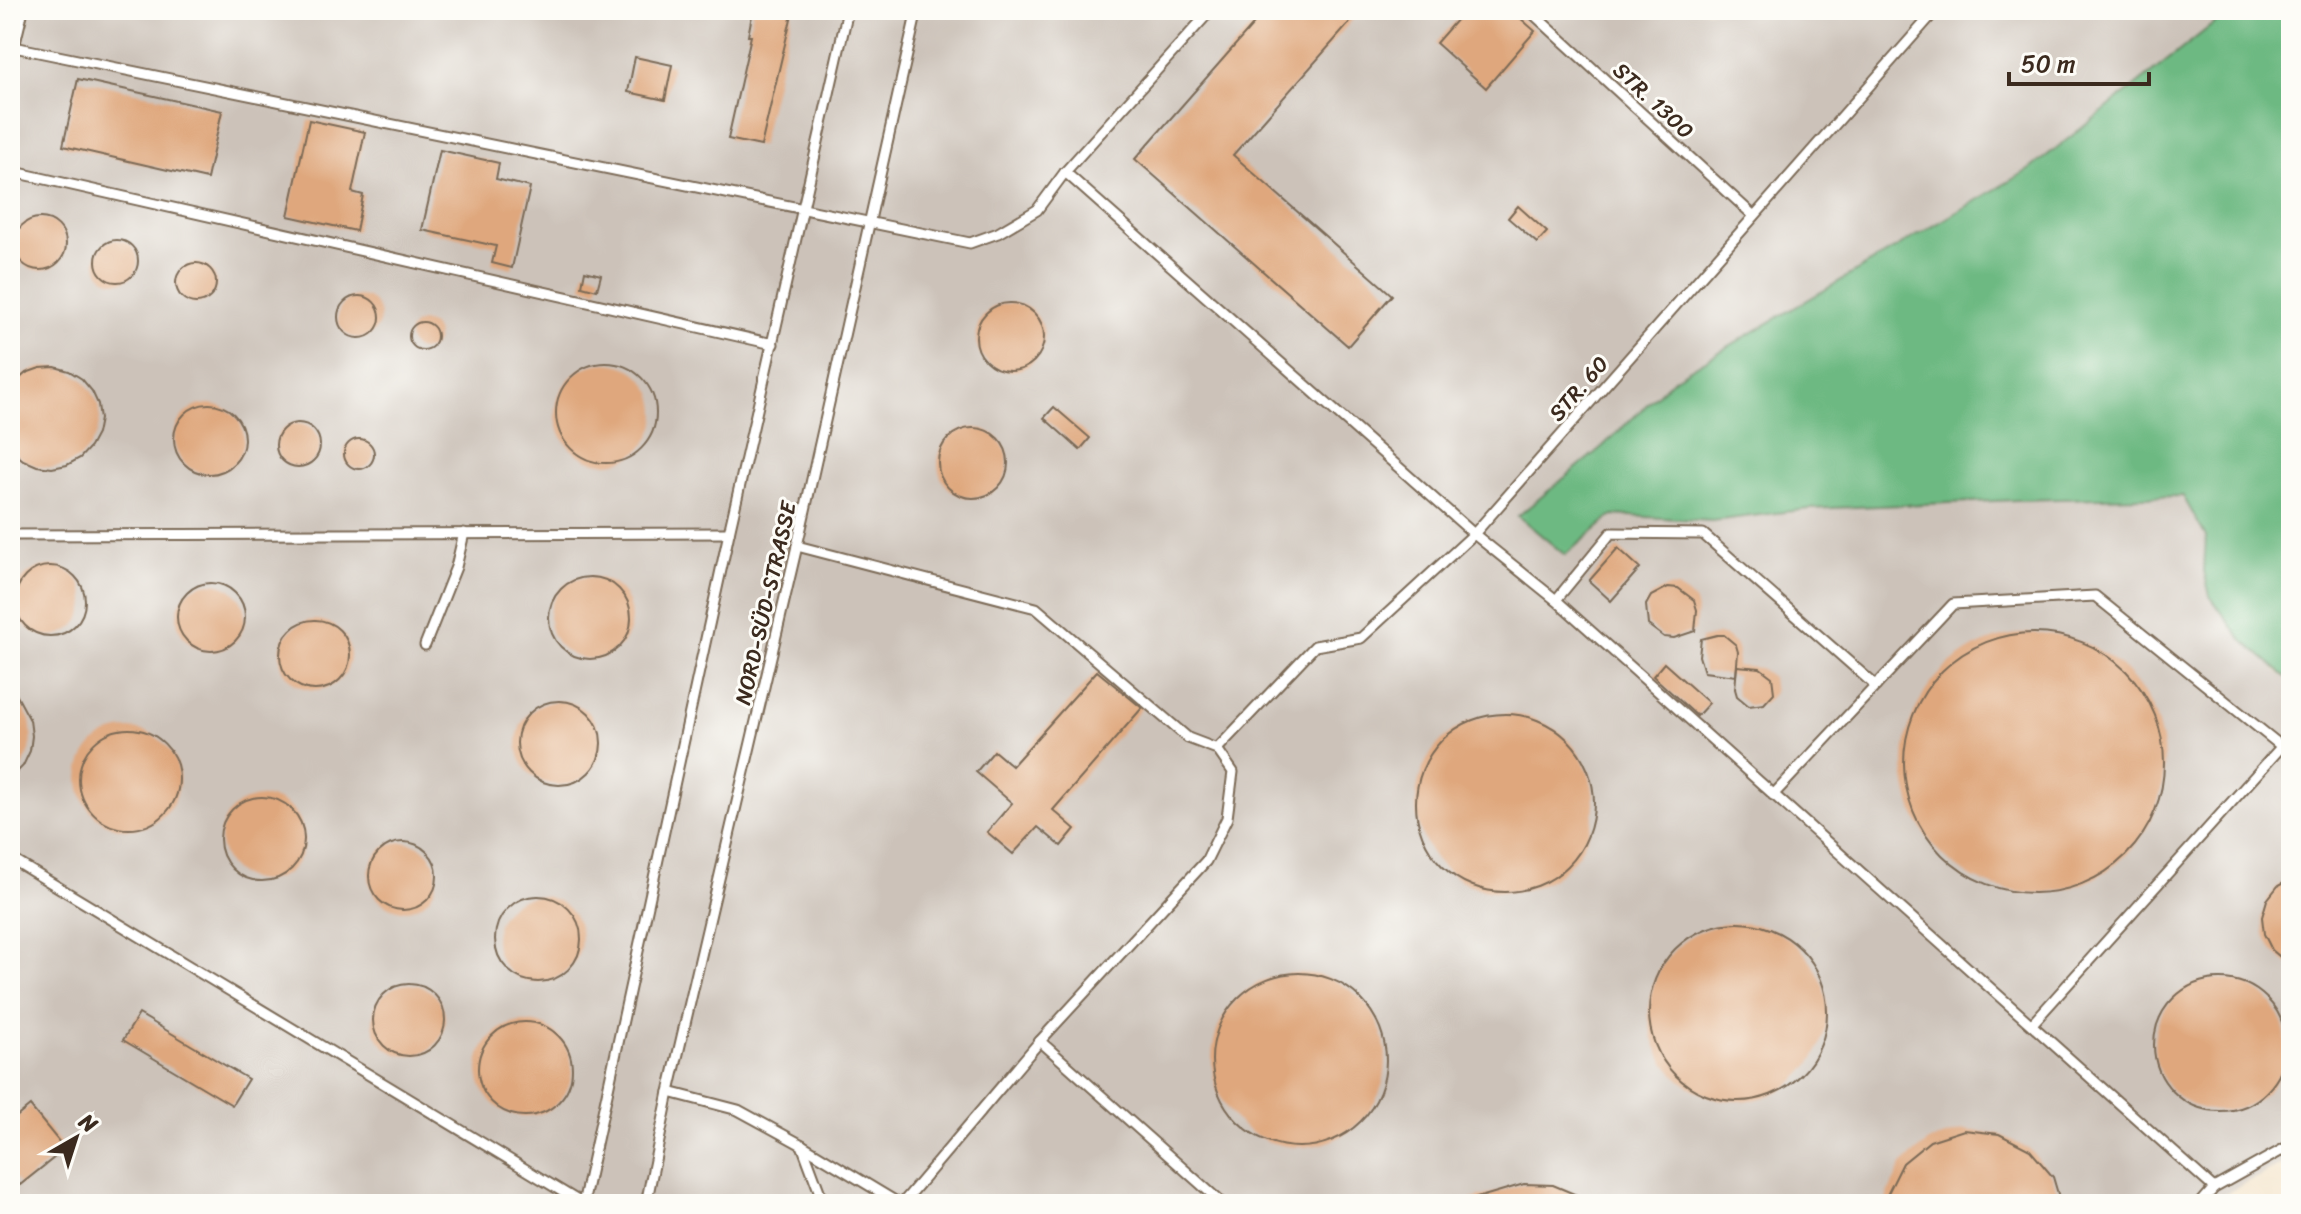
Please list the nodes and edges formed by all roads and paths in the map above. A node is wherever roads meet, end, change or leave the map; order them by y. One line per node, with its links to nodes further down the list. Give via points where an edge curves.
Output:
1 (23, 10): 7 (lane)
2 (848, 10): 11 (lane)
3 (917, 10): 13 (lane, NORD-SÜD-STRASSE)
4 (1211, 10): 10 (lane)
5 (1529, 10): 12 (lane, STR. 1300)
6 (1936, 10): 12 (lane, STR. 60)
7 (14, 47): 8 (lane); 11 (lane)
8 (10, 64)
9 (10, 171): 14 (lane)
10 (1065, 172): 13 (lane, via 1037,210 970,243); 17 (lane)
11 (803, 207): 13 (lane); 14 (lane)
12 (1754, 216): 17 (lane, STR. 60)
13 (869, 222): 19 (lane, NORD-SÜD-STRASSE)
14 (773, 344): 16 (lane)
15 (464, 533): 16 (lane); 18 (lane); 21 (lane)
16 (729, 533): 34 (lane)
17 (1474, 534): 20 (lane); 24 (lane, STR. 60, via 1361,638 1315,646)
18 (10, 535)
19 (797, 546): 24 (lane, via 1036,608 1188,738); 30 (lane, NORD-SÜD-STRASSE)
20 (1556, 600): 22 (lane, via 1611,533 1703,534); 26 (lane)
21 (425, 645)
22 (1876, 686): 23 (lane, via 1953,604 2095,596); 26 (lane)
23 (2282, 746): 25 (lane); 28 (lane)
24 (1217, 749): 29 (lane, via 1233,772 1227,818 1206,861)
25 (2291, 754)
26 (1773, 795): 28 (lane)
27 (10, 858): 34 (lane)
28 (2032, 1024): 33 (lane)
29 (1040, 1041): 37 (lane); 38 (lane)
30 (669, 1092): 31 (lane, via 738,1110); 35 (lane, NORD-SÜD-STRASSE)
31 (802, 1145): 36 (lane); 37 (lane)
32 (2291, 1145): 33 (lane)
33 (2214, 1188): 39 (lane)
34 (583, 1204)
35 (646, 1204)
36 (824, 1204)
37 (901, 1204)
38 (1223, 1204)
39 (2200, 1204)

